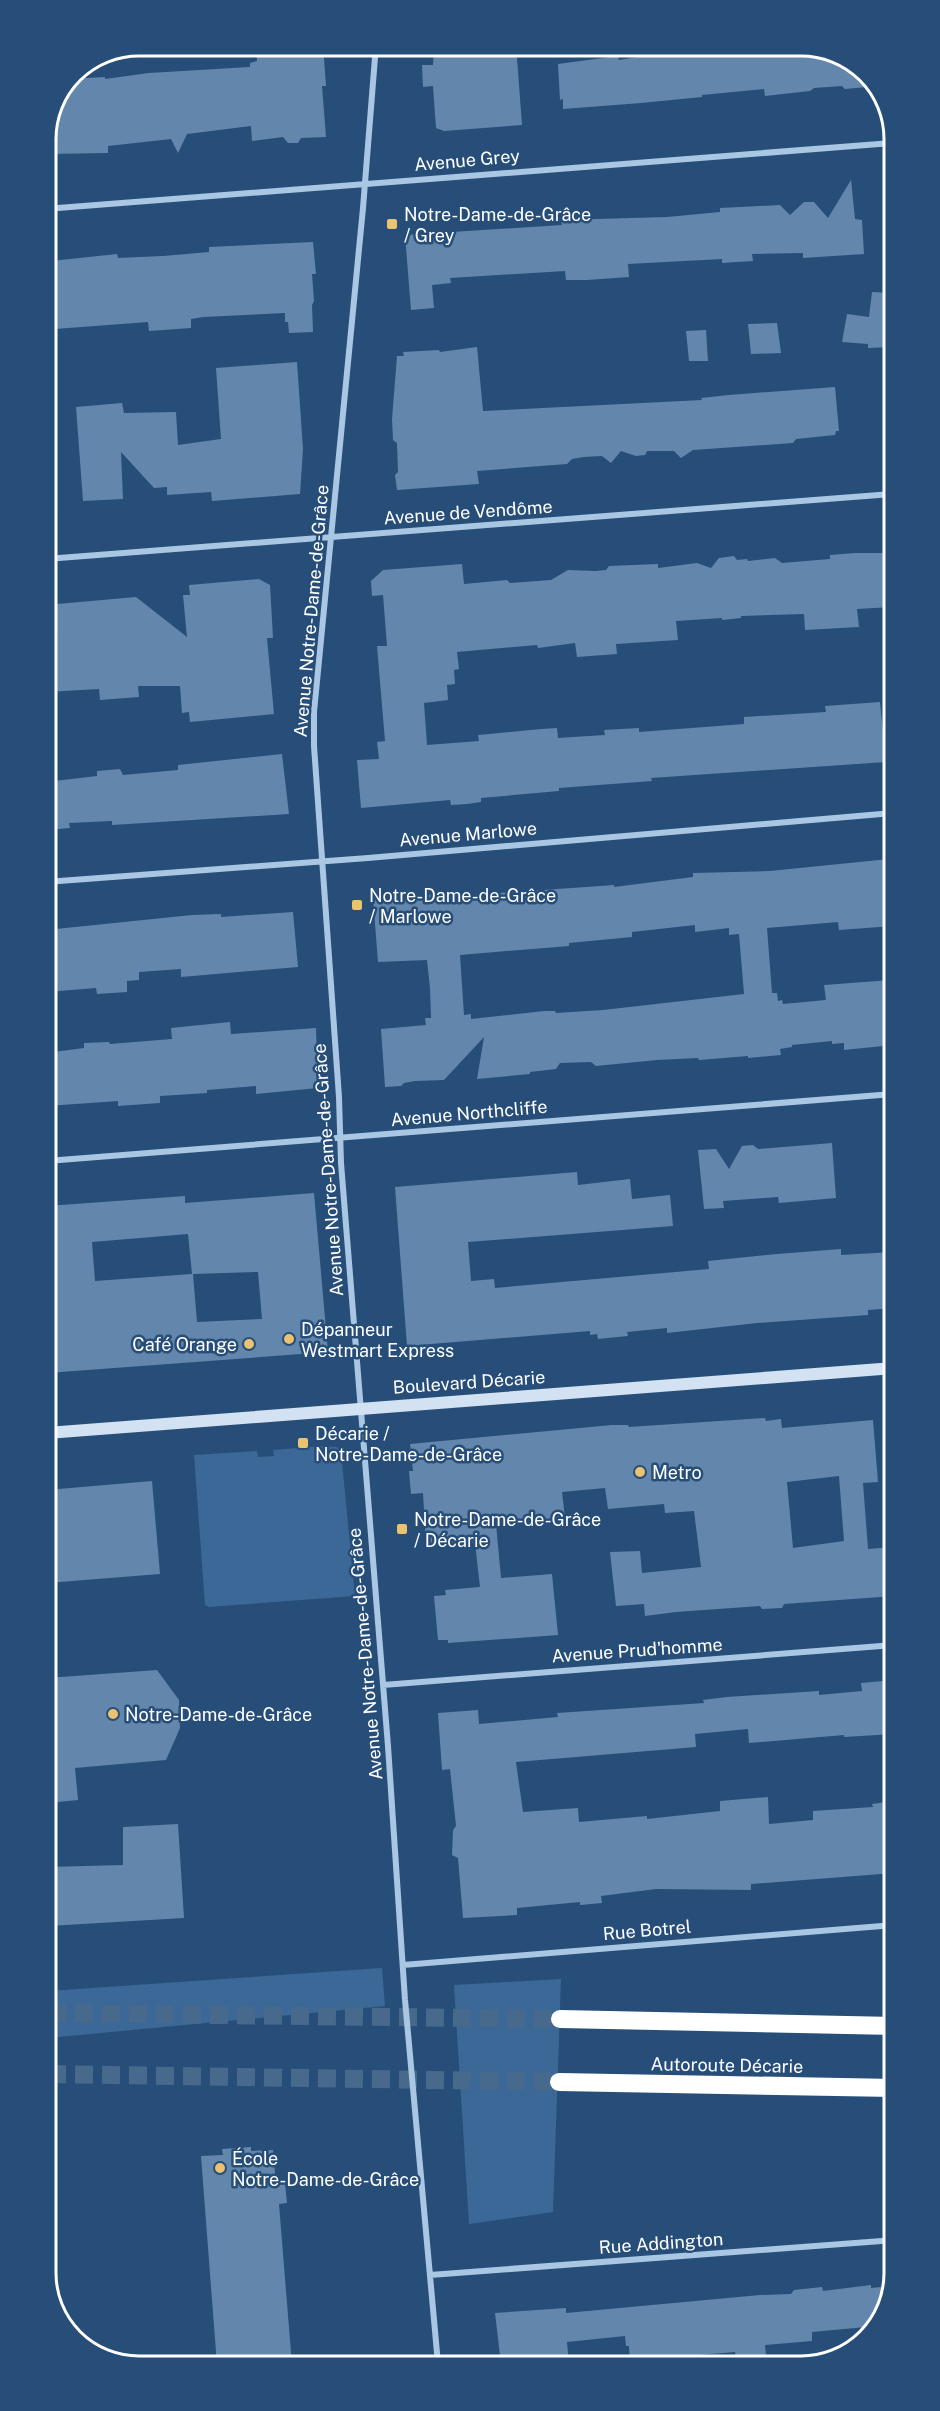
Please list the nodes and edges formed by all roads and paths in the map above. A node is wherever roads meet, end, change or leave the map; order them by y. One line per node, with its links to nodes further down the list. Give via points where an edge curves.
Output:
1 (375, 56): 3 (street, Avenue Notre-Dame-de-Grâce)
2 (884, 144): 3 (street, Avenue Grey)
3 (365, 184): 4 (street, Avenue Grey); 6 (street, Avenue Notre-Dame-de-Grâce)
4 (56, 208)
5 (884, 495): 6 (street, Avenue de Vendôme)
6 (332, 537): 7 (street, Avenue de Vendôme); 9 (street, Avenue Notre-Dame-de-Grâce, via 314,712)
7 (56, 558)
8 (884, 814): 9 (street, Avenue Marlowe)
9 (321, 861): 10 (street, Avenue Marlowe); 12 (street, Avenue Notre-Dame-de-Grâce)
10 (56, 881)
11 (884, 1095): 12 (street, Avenue Northcliffe)
12 (340, 1138): 13 (street, Avenue Northcliffe); 15 (street, Avenue Notre-Dame-de-Grâce)
13 (56, 1160)
14 (884, 1369): 15 (main road, Boulevard Décarie)
15 (361, 1409): 16 (main road, Boulevard Décarie); 18 (street, Avenue Notre-Dame-de-Grâce)
16 (56, 1432)
17 (884, 1646): 18 (street, Avenue Prud'homme)
18 (383, 1685): 20 (street, Avenue Notre-Dame-de-Grâce)
19 (884, 1926): 20 (street, Rue Botrel)
20 (403, 1965): 26 (street, Avenue Notre-Dame-de-Grâce)
21 (560, 2019): 22 (highway)
22 (884, 2026)
23 (559, 2082): 24 (highway, Autoroute Décarie)
24 (884, 2088)
25 (884, 2241): 26 (street, Rue Addington)
26 (430, 2275): 27 (street, Avenue Notre-Dame-de-Grâce)
27 (437, 2355)

